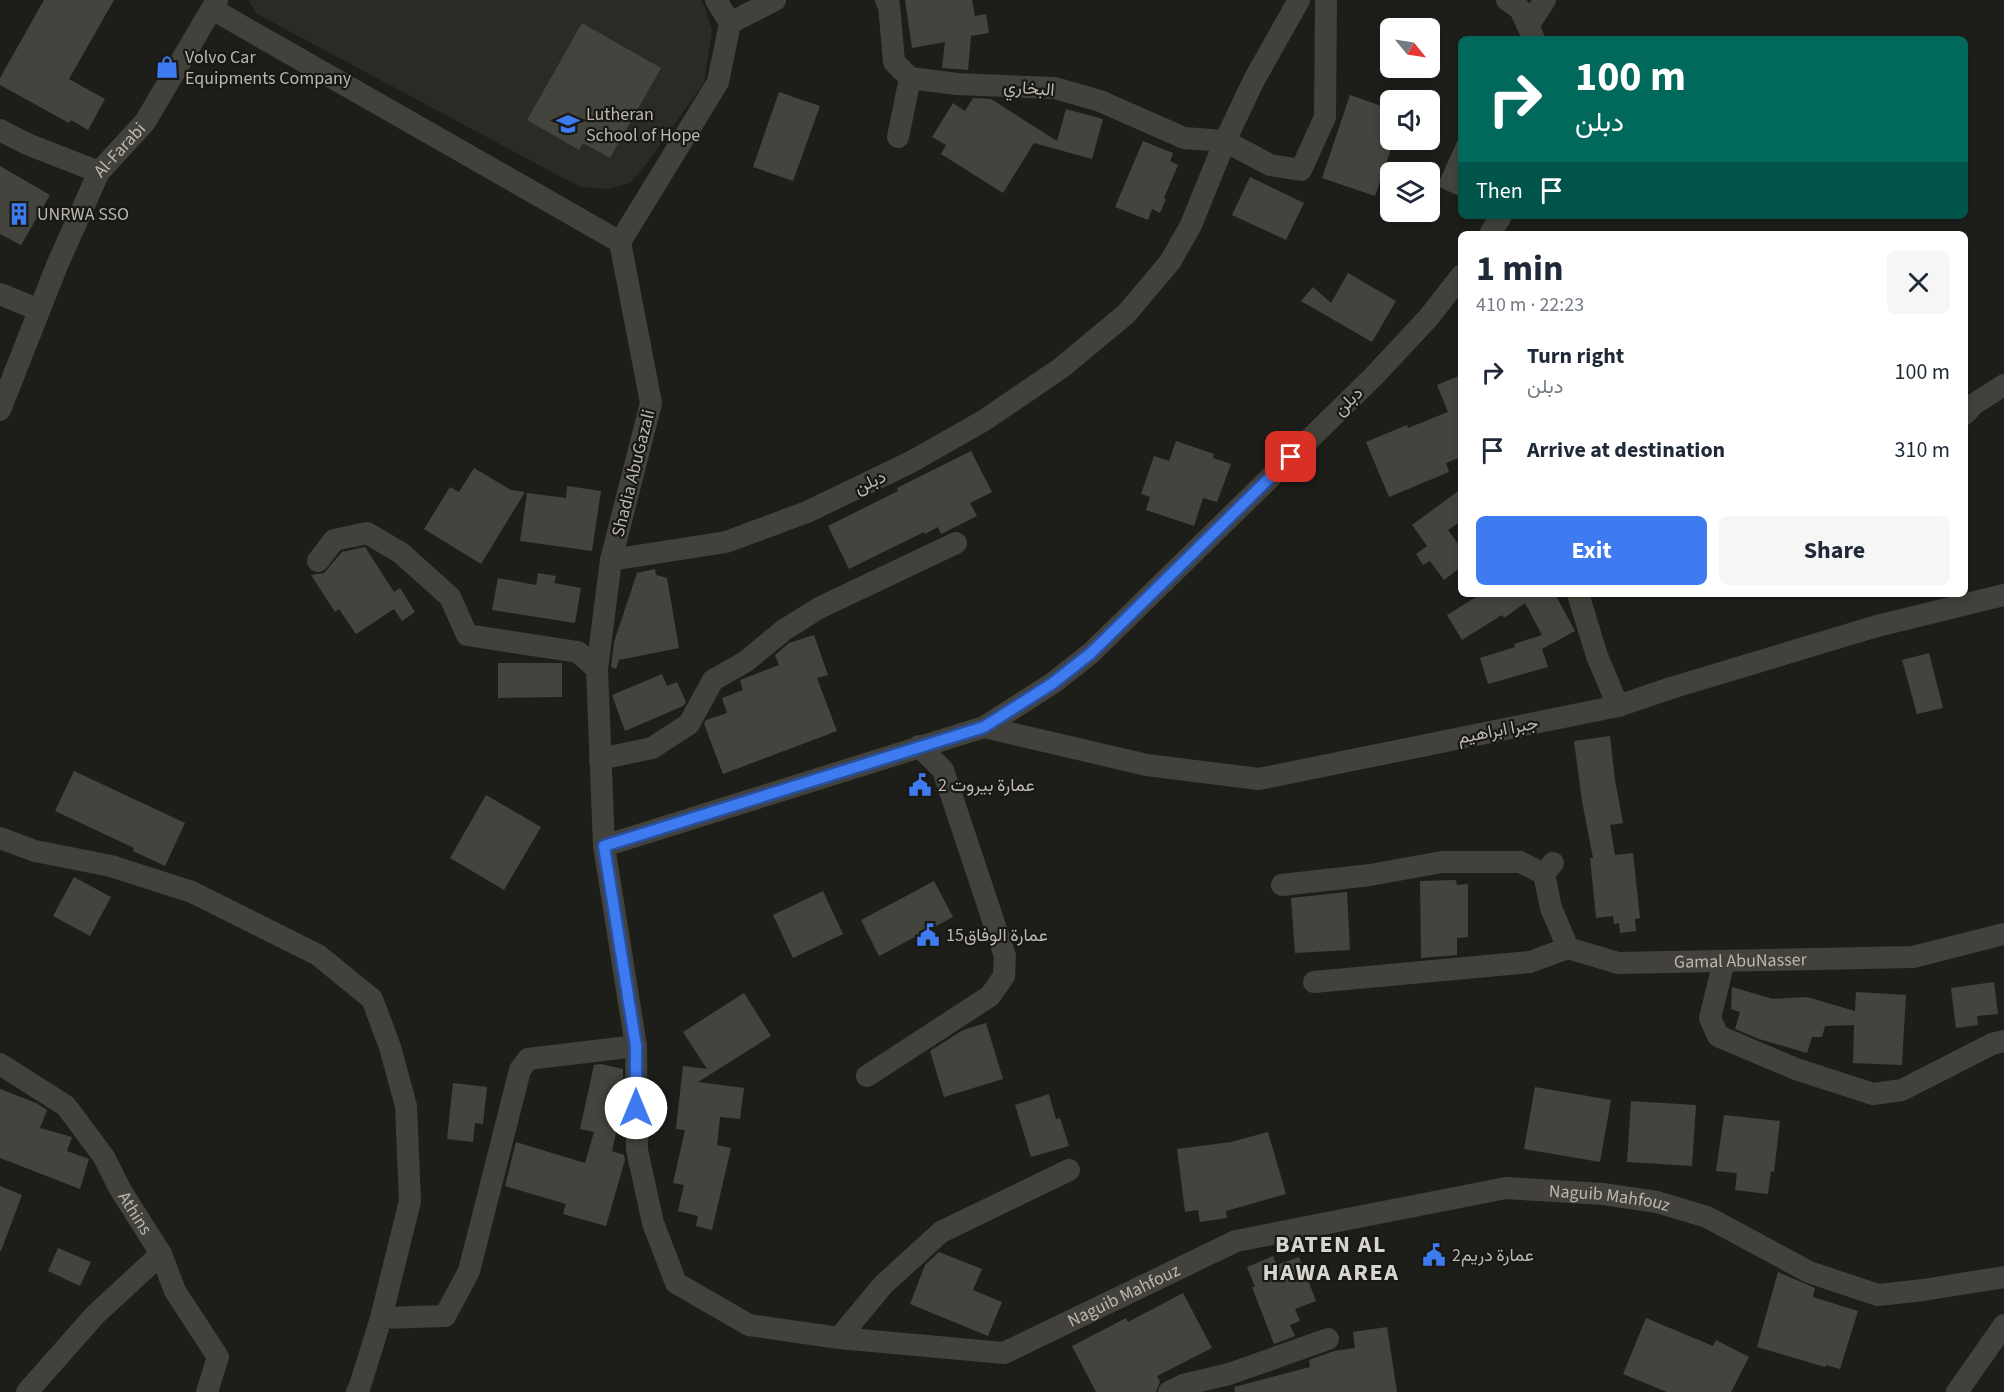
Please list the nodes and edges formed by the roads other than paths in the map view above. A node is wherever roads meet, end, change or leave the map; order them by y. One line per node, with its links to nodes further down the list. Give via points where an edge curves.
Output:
1 (716, 0): 9 (street)
2 (775, 0): 9 (street)
3 (886, 0): 11 (street, via 894,62)
4 (1299, 0): 14 (street, دبلن)
5 (1326, 0): 14 (street, via 1325,117 1301,170 1270,165)
6 (1508, 0): 10 (street, via 1520,9)
7 (1545, 0): 10 (street)
8 (214, 4): 15 (street, Al-Farabi, via 145,122); 16 (street)
9 (730, 23): 16 (street, via 718,82)
10 (1531, 33)
11 (910, 78): 13 (street); 14 (street, البخاري, via 1055,88 1100,101 1184,138)
12 (0, 130): 15 (street)
13 (898, 137)
14 (1225, 141): 24 (street, دبلن, via 1191,225 1170,262 1126,314 1061,368 983,421 911,462 807,512 726,542)
15 (99, 172): 19 (street, Al-Farabi)
16 (620, 242): 24 (street, Shadia AbuGazali, via 651,403)
17 (1458, 280): 31 (street, دبلن, via 1374,376 1091,653 1053,683)
18 (0, 294): 19 (street)
19 (39, 310): 21 (street, Al-Farabi)
20 (2004, 385): 22 (street)
21 (0, 410)
22 (1968, 411)
23 (956, 543): 33 (street, via 819,608 784,630 745,662 713,680 689,724 652,747)
24 (611, 560): 29 (street, Shadia AbuGazali)
25 (318, 561): 29 (street, via 334,540 367,533 401,553 450,597 467,635 578,652)
26 (2004, 595): 28 (street, جبرا ابراهيم)
27 (1579, 597): 30 (street)
28 (1929, 603): 30 (street, جبرا ابراهيم, via 1877,626)
29 (597, 669): 33 (street, Shadia AbuGazali)
30 (1618, 706): 31 (street, جبرا ابراهيم, via 1259,779 1147,765)
31 (984, 727): 32 (street, دبلن)
32 (919, 746): 35 (street, دبلن); 44 (street, via 944,770 1005,956 1004,976 990,996)
33 (600, 759): 35 (street, Shadia AbuGazali)
34 (0, 838): 48 (street, via 35,851 111,866 192,892 318,955 372,999 406,1106 410,1201)
35 (604, 846): 42 (street, Naguib Mahfouz)
36 (1282, 885): 38 (street, via 1442,862 1520,862 1549,869 1551,908)
37 (2004, 934): 39 (street, Gamal AbuNasser, via 1913,957)
38 (1568, 948): 39 (street, Gamal AbuNasser, via 1618,963); 40 (street, via 1530,962)
39 (1725, 961): 41 (street, via 1710,1018 1718,1036 1796,1069 1873,1094 1902,1090)
40 (1314, 982)
41 (2004, 1041)
42 (636, 1046): 48 (street, via 528,1059 520,1070 469,1270 445,1316); 50 (street, Naguib Mahfouz, via 637,1150 653,1223 676,1283 749,1325)
43 (0, 1064): 46 (street, Athins, via 66,1106 104,1157)
44 (867, 1076)
45 (1069, 1170): 50 (street, via 941,1233 883,1285)
46 (161, 1254): 52 (street, via 95,1315); 53 (street, Athins, via 175,1291 218,1358)
47 (2004, 1277): 50 (street, Naguib Mahfouz, via 1878,1294 1809,1272 1707,1217 1657,1202 1506,1188 1236,1240 1004,1353)
48 (381, 1318): 54 (street)
49 (2004, 1325): 56 (street)
50 (838, 1338)
51 (1328, 1339): 55 (street)
52 (27, 1392)
53 (207, 1392)
54 (357, 1392)
55 (1168, 1392)
56 (1958, 1392)

